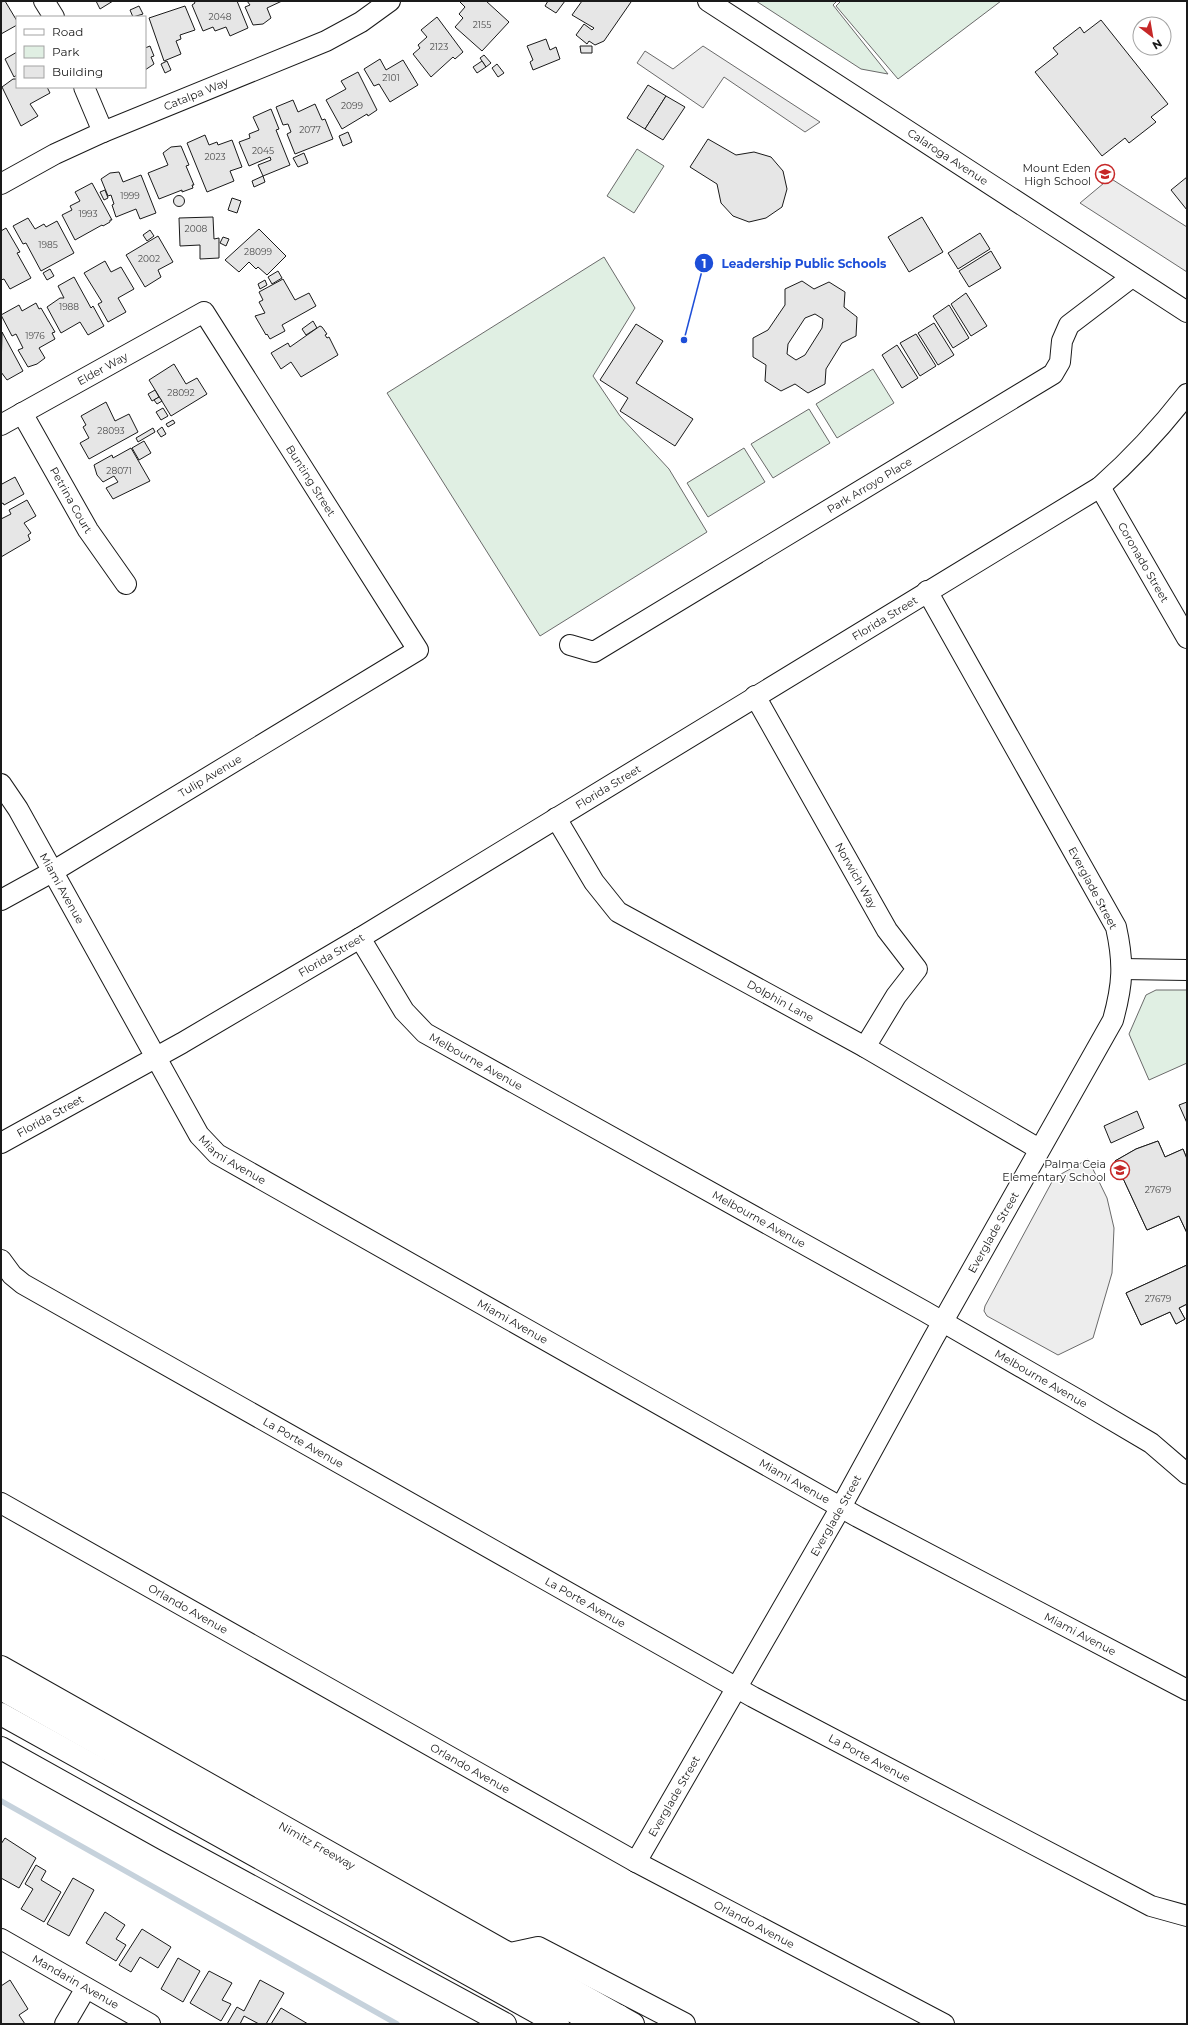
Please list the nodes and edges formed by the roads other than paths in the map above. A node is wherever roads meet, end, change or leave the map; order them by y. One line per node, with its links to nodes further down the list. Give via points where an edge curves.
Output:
1 (44, 1): 4 (street)
2 (390, 1): 6 (street, Catalpa Way, via 326,41)
3 (708, 1): 8 (street, Calaroga Avenue)
4 (53, 16)
5 (84, 88): 6 (street)
6 (103, 132): 7 (street, Catalpa Way, via 55,154)
7 (1, 184)
8 (1132, 277): 10 (street, Calaroga Avenue); 18 (street, Park Arroyo Place, via 1069,325 1062,341 1060,362 1053,374 594,652)
9 (204, 312): 12 (street, Elder Way); 19 (street, Bunting Street)
10 (1187, 312)
11 (1187, 394): 14 (street, Florida Street, via 1139,452)
12 (22, 413): 13 (street, Elder Way); 15 (street, Petrina Court, via 88,530)
13 (1, 425)
14 (1100, 487): 16 (street, Florida Street); 17 (street, Coronado Street)
15 (126, 584)
16 (927, 591): 20 (street, Florida Street); 26 (street, Everglade Street, via 1116,927)
17 (1187, 638)
18 (570, 645)
19 (418, 650): 23 (street, Tulip Avenue)
20 (755, 696): 22 (street, Florida Street); 28 (street, Norwich Way, via 887,930 917,969 896,996)
21 (1, 784): 23 (street, Miami Avenue, via 18,809)
22 (556, 818): 25 (street, Florida Street); 28 (street, Dolphin Lane, via 594,882 618,912)
23 (52, 872): 24 (street, Tulip Avenue); 29 (street, Miami Avenue)
24 (1, 900)
25 (360, 938): 29 (street, Florida Street); 33 (street, Melbourne Avenue, via 404,1011 425,1033)
26 (1122, 969): 27 (street); 31 (street, Everglade Street, via 1121,993 1113,1020)
27 (1187, 970)
28 (865, 1047): 31 (street, Dolphin Lane)
29 (155, 1057): 30 (street, Florida Street); 36 (street, Miami Avenue, via 199,1134 217,1154)
30 (1, 1143)
31 (1040, 1149): 33 (street, Everglade Street)
32 (1, 1260): 38 (street, La Porte Avenue, via 12,1275 23,1284)
33 (943, 1322): 34 (street, Melbourne Avenue, via 1151,1443); 36 (street, Everglade Street)
34 (1187, 1474)
35 (1, 1504): 45 (street, Orlando Avenue)
36 (841, 1507): 38 (street, Everglade Street); 40 (street, Miami Avenue)
37 (1, 1667): 48 (highway, Nimitz Freeway)
38 (736, 1687): 45 (street, Everglade Street); 46 (street, La Porte Avenue, via 1151,1906)
39 (1, 1689): 51 (highway, via 590,2021)
40 (1187, 1690)
41 (1, 1714): 43 (highway)
42 (1, 1748): 44 (highway)
43 (130, 1787): 44 (highway); 56 (highway)
44 (164, 1839): 50 (highway)
45 (636, 1862): 58 (street, Orlando Avenue)
46 (1187, 1916)
47 (1, 1939): 49 (street, Mandarin Avenue)
48 (510, 1954): 51 (highway, Nimitz Freeway); 57 (highway, via 538,1948)
49 (86, 1988): 52 (street); 53 (street, Mandarin Avenue)
50 (444, 1990): 54 (highway); 55 (highway)
51 (626, 2020)
52 (65, 2024)
53 (150, 2024)
54 (484, 2024)
55 (505, 2024)
56 (558, 2024)
57 (684, 2024)
58 (944, 2024)

